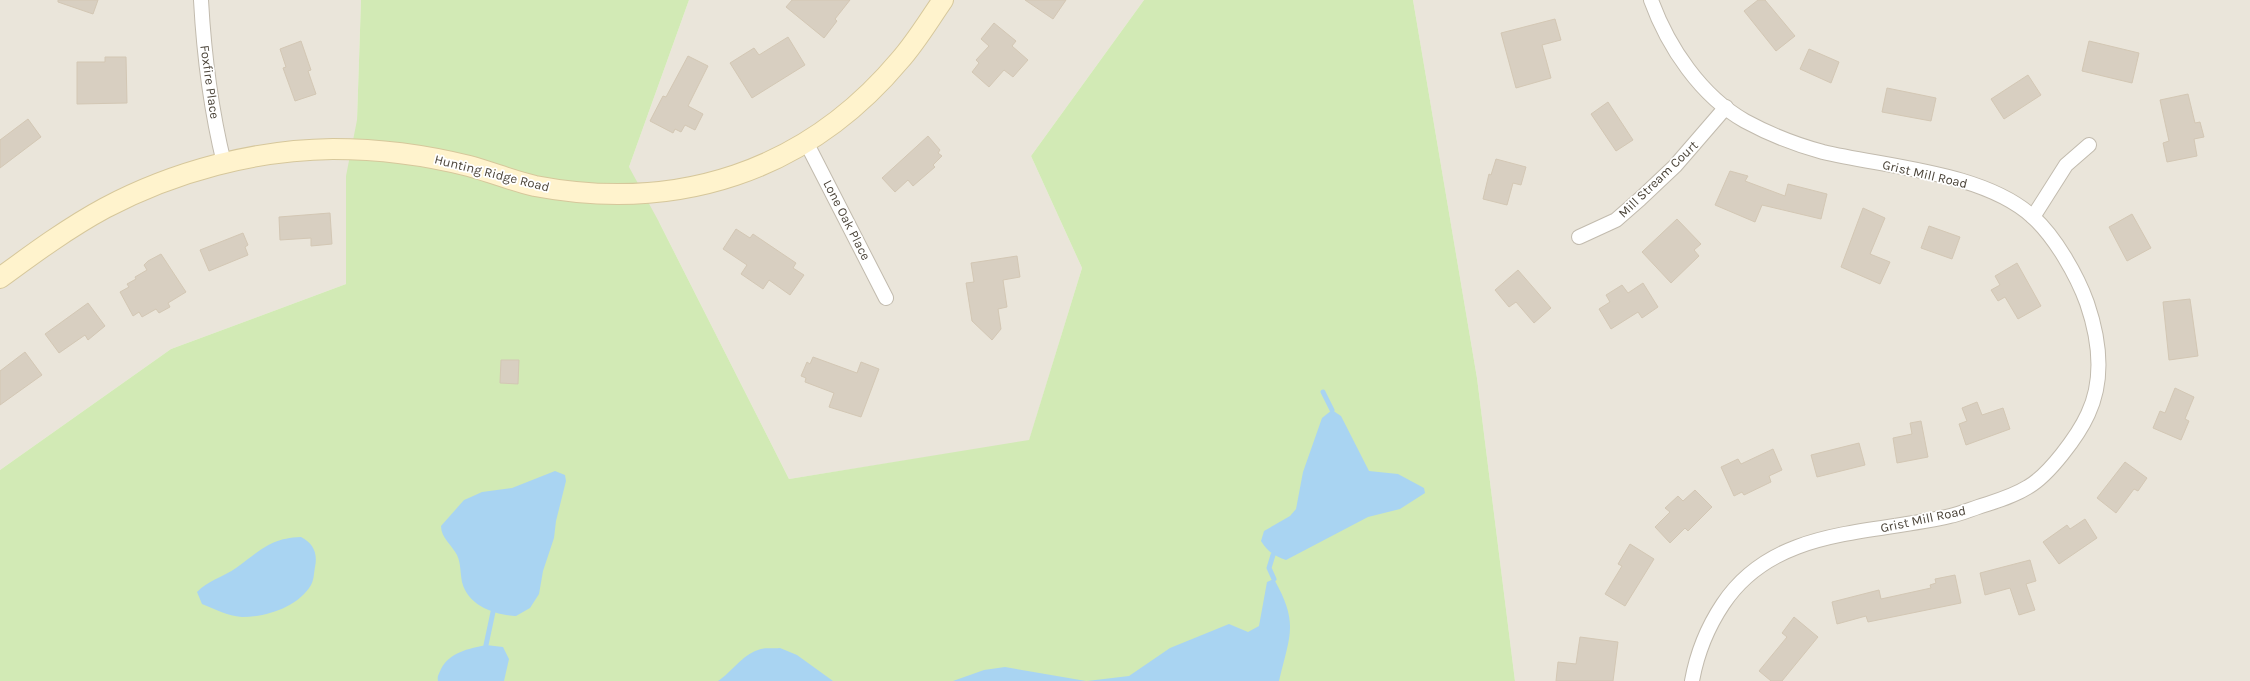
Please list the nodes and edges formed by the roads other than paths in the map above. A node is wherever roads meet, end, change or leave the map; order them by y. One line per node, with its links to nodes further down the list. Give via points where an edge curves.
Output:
1 (201, 0): 7 (street, Foxfire Place, via 213,112)
2 (943, 0): 5 (street, Hunting Ridge Road, via 901,59 882,80 841,117)
3 (1652, 0): 4 (street, Grist Mill Road, via 1660,23 1675,49 1696,78)
4 (1726, 107): 8 (street, Grist Mill Road, via 1744,120 1802,146 1958,180 2008,200); 9 (street, Mill Stream Court, via 1674,166 1640,199 1616,220)
5 (806, 142): 7 (street, Hunting Ridge Road, via 744,173 686,189 639,194 575,192 532,185 425,157 362,150 292,152); 11 (street, Lone Oak Place)
6 (2089, 145): 8 (street, via 2066,165)
7 (224, 163): 10 (street, Hunting Ridge Road, via 171,179 104,208)
8 (2033, 217): 12 (street, Grist Mill Road, via 2061,252 2084,293 2100,353 2097,385 2089,413 2068,446 2032,486 2008,498 1952,516 1830,537 1772,557 1750,573 1730,593 1712,621 1698,652)
9 (1579, 237)
10 (0, 278)
11 (886, 298)
12 (1692, 681)

